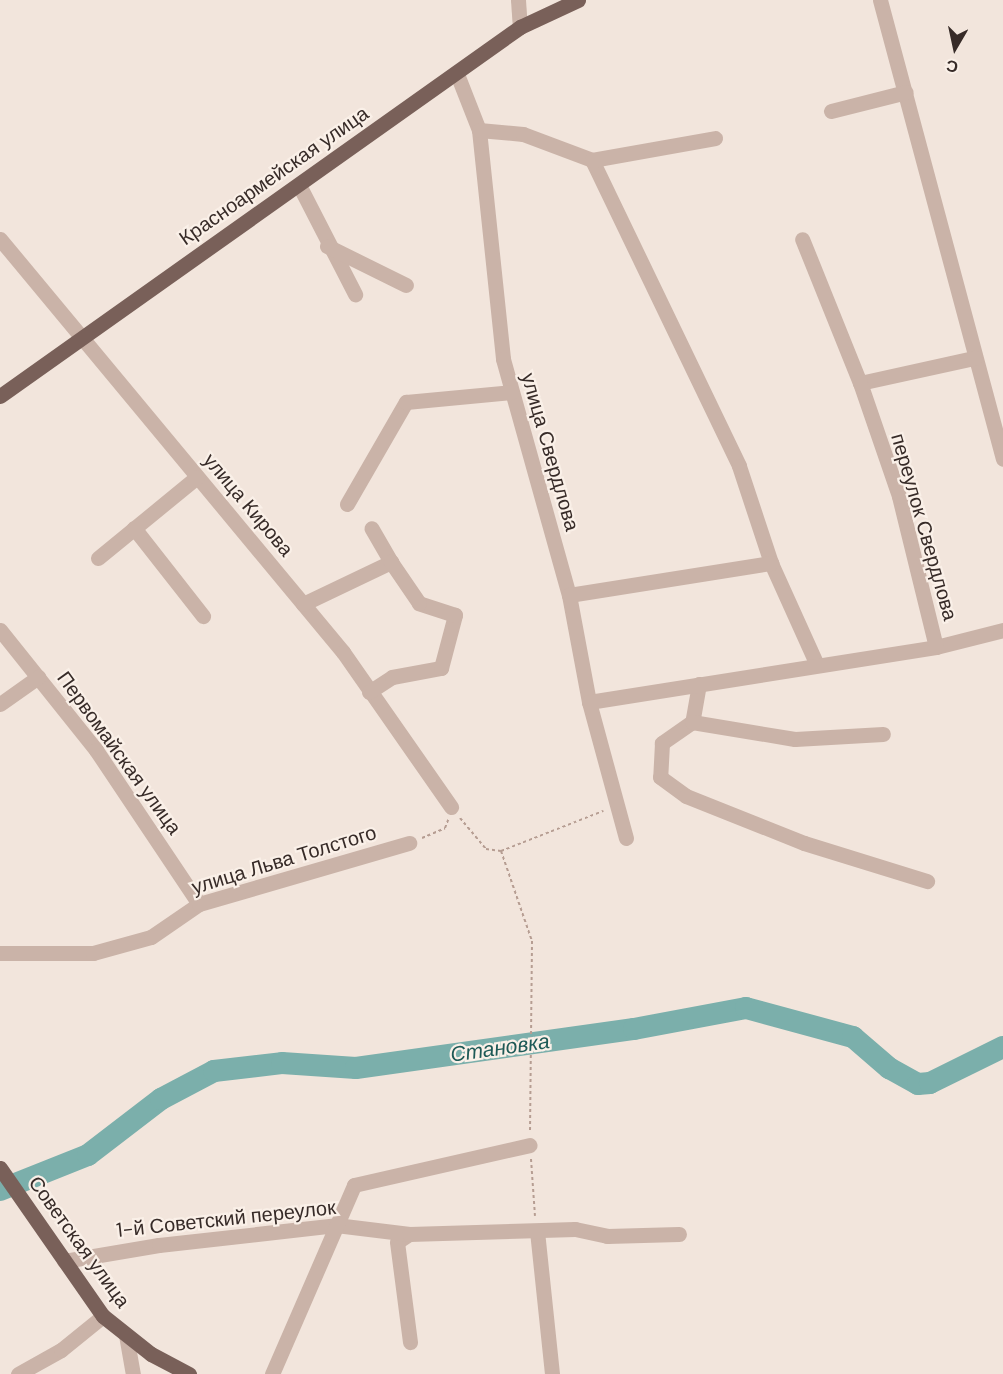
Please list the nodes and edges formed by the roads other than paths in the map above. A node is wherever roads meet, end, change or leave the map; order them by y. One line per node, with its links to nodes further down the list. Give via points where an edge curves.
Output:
1 (518, 0): 4 (street)
2 (578, 0): 4 (main road, Красноармейская улица)
3 (880, 0): 6 (street)
4 (520, 27): 5 (main road, Красноармейская улица)
5 (457, 74): 8 (street, улица Свердлова); 11 (main road, Красноармейская улица)
6 (906, 92): 7 (street); 18 (street)
7 (831, 111)
8 (479, 130): 10 (street, via 523,135); 20 (street, улица Свердлова, via 503,359)
9 (715, 138): 10 (street)
10 (592, 160): 30 (street, via 739,466)
11 (299, 185): 14 (street); 17 (main road, Красноармейская улица)
12 (0, 239): 17 (street, улица Кирова)
13 (802, 239): 19 (street, переулок Свердлова)
14 (327, 246): 15 (street); 16 (street)
15 (406, 285)
16 (355, 294)
17 (81, 337): 21 (main road, Красноармейская улица); 24 (street, улица Кирова)
18 (974, 358): 19 (street); 22 (street)
19 (860, 383): 36 (street, переулок Свердлова, via 898,496)
20 (512, 392): 25 (street, via 406,402); 31 (street, улица Свердлова)
21 (0, 396)
22 (997, 418): 23 (street)
23 (1003, 459)
24 (197, 477): 26 (street); 32 (street, улица Кирова)
25 (347, 504)
26 (134, 528): 28 (street); 33 (street)
27 (371, 528): 29 (street)
28 (98, 558)
29 (391, 562): 32 (street); 40 (street, via 419,603 455,615 441,668 392,677)
30 (771, 563): 31 (street); 37 (street)
31 (569, 595): 41 (street, улица Свердлова)
32 (303, 604): 40 (street, улица Кирова, via 343,652)
33 (203, 616)
34 (0, 630): 38 (street, Первомайская улица)
35 (1003, 630): 36 (street)
36 (936, 647): 37 (street, переулок Свердлова)
37 (817, 665): 39 (street, переулок Свердлова)
38 (38, 677): 42 (street); 49 (street, Первомайская улица, via 96,750)
39 (699, 684): 41 (street, переулок Свердлова); 43 (street)
40 (369, 692): 45 (street, улица Кирова)
41 (589, 702): 46 (street, улица Свердлова)
42 (0, 704)
43 (692, 722): 44 (street, via 795,739); 48 (street, via 662,743 660,777 686,796 804,843)
44 (883, 734)
45 (452, 807)
46 (626, 838)
47 (410, 843): 49 (street, улица Льва Толстого)
48 (927, 881)
49 (199, 904): 50 (street, улица Льва Толстого, via 151,937 93,953)
50 (0, 953)
51 (530, 1145): 53 (street, via 354,1185)
52 (0, 1168): 57 (main road, Советская улица)
53 (336, 1226): 55 (street, 1-й Советский переулок); 57 (street, 1-й Советский переулок, via 159,1245); 64 (street)
54 (537, 1231): 55 (street, 1-й Советский переулок); 56 (street, 1-й Советский переулок); 65 (street)
55 (409, 1234): 60 (street, via 397,1242)
56 (679, 1234)
57 (64, 1261): 58 (main road, Советская улица)
58 (103, 1316): 59 (main road, Советская улица); 61 (street, via 61,1350)
59 (126, 1335): 62 (street); 63 (main road, Советская улица)
60 (410, 1342)
61 (18, 1374)
62 (132, 1374)
63 (189, 1374)
64 (272, 1374)
65 (552, 1374)

